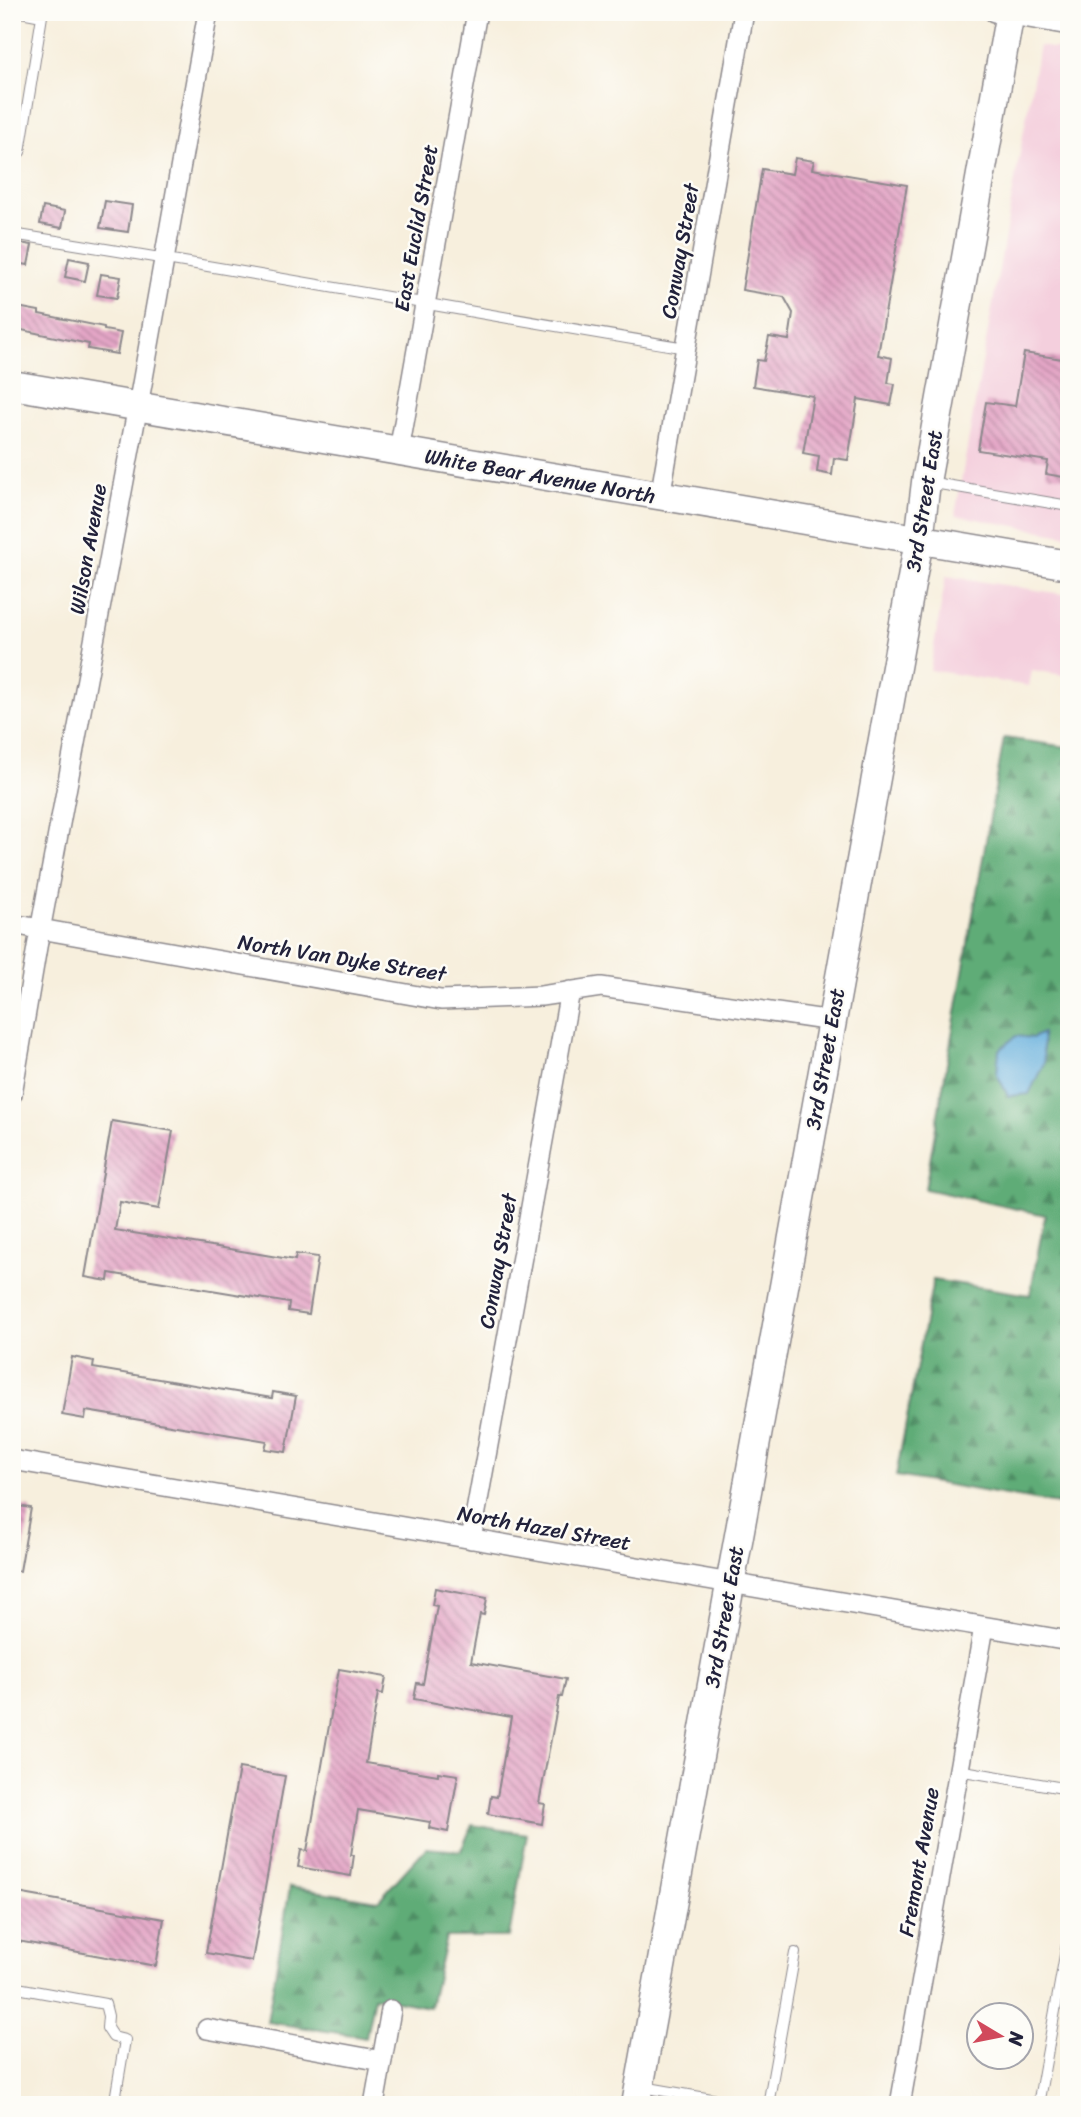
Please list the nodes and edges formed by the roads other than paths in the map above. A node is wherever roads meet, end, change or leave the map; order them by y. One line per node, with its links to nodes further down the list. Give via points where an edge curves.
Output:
1 (21, 12): 7 (lane, via 42,16)
2 (208, 12): 9 (street, Wilson Avenue)
3 (477, 12): 10 (street, East Euclid Street)
4 (744, 12): 11 (street, Conway Street)
5 (1005, 13): 6 (street); 15 (street, 3rd Street East)
6 (1069, 25)
7 (20, 152)
8 (12, 234): 9 (lane)
9 (164, 260): 10 (lane); 13 (street, Wilson Avenue)
10 (425, 304): 11 (lane); 14 (street, East Euclid Street)
11 (686, 348): 16 (street, Conway Street)
12 (12, 385): 13 (street, White Bear Avenue North)
13 (138, 406): 14 (street, White Bear Avenue North); 21 (street, Wilson Avenue)
14 (399, 451): 16 (street, White Bear Avenue North)
15 (926, 482): 17 (lane); 18 (street, 3rd Street East)
16 (660, 497): 18 (street, White Bear Avenue North)
17 (1069, 506)
18 (919, 540): 19 (street, White Bear Avenue North); 23 (street, 3rd Street East)
19 (1069, 565)
20 (12, 924): 21 (street, North Van Dyke Street)
21 (42, 930): 22 (street, North Van Dyke Street, via 440,1000); 24 (street, Wilson Avenue)
22 (570, 991): 23 (street, North Van Dyke Street, via 601,987); 26 (street, Conway Street)
23 (832, 1021): 27 (street, 3rd Street East)
24 (12, 1094)
25 (12, 1460): 26 (street, North Hazel Street)
26 (471, 1539): 27 (street, North Hazel Street)
27 (730, 1582): 28 (street, North Hazel Street); 38 (street, 3rd Street East)
28 (984, 1627): 29 (street, North Hazel Street); 30 (street, Fremont Avenue)
29 (1069, 1641)
30 (958, 1770): 31 (lane); 43 (street, Fremont Avenue)
31 (1069, 1789)
32 (1069, 1933): 44 (lane)
33 (795, 1953): 42 (lane)
34 (12, 1987): 39 (lane, via 105,2004 107,2028 113,2037 125,2040)
35 (391, 2010): 37 (street)
36 (207, 2029): 37 (street)
37 (382, 2061): 40 (street)
38 (638, 2095): 41 (lane)
39 (115, 2100)
40 (374, 2105)
41 (746, 2105)
42 (768, 2105)
43 (900, 2105)
44 (1038, 2105)

